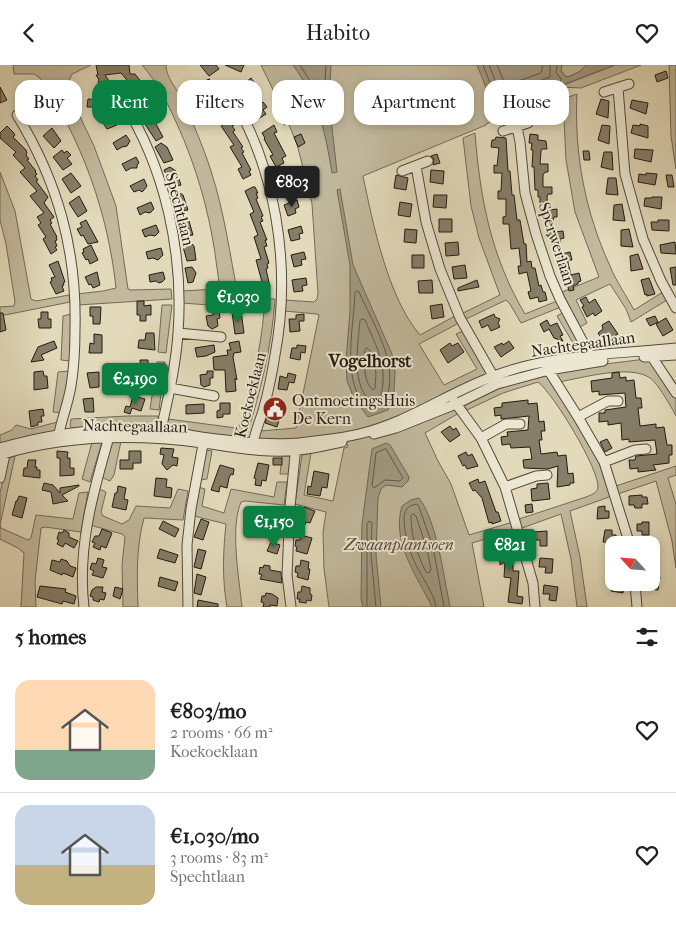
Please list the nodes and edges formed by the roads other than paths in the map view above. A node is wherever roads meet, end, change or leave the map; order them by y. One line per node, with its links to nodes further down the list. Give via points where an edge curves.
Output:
1 (629, 84): 2 (street)
2 (618, 88): 3 (street); 13 (street, via 625,174 643,239)
3 (604, 92)
4 (23, 125): 32 (street, via 48,172 62,213 72,259 75,342 71,385)
5 (137, 125): 14 (street, Spechtlaan, via 163,196 174,238)
6 (247, 125): 36 (street, Koekoeklaan, via 270,191 277,229 282,311 270,383)
7 (522, 125): 8 (street)
8 (517, 127): 9 (street); 19 (street, Sperwerlaan, via 525,193 536,234 560,299)
9 (503, 131)
10 (428, 161): 11 (street)
11 (416, 166): 12 (street); 22 (street, via 426,222 440,269 460,318)
12 (402, 171)
13 (676, 308)
14 (178, 333): 15 (street); 23 (street, Spechtlaan)
15 (220, 337)
16 (676, 348): 17 (street, Nachtegaallaan)
17 (650, 354): 18 (street, Nachtegaallaan); 19 (street, Nachtegaallaan); 24 (street)
18 (676, 355)
19 (592, 359): 20 (street, Nachtegaallaan); 21 (street, Nachtegaallaan)
20 (543, 362): 21 (street); 22 (street, Nachtegaallaan)
21 (549, 371): 22 (street, Nachtegaallaan); 28 (street)
22 (495, 380): 26 (street, Nachtegaallaan)
23 (170, 389): 25 (street); 30 (street, Spechtlaan)
24 (676, 393)
25 (214, 396)
26 (453, 400): 34 (street); 37 (street, Nachtegaallaan, via 396,428 360,439)
27 (618, 401): 28 (street, via 608,401)
28 (578, 417): 40 (street)
29 (520, 424): 34 (street, via 506,424)
30 (161, 430): 31 (street, Nachtegaallaan); 33 (street, Spechtlaan); 35 (street, Nachtegaallaan)
31 (108, 433): 32 (street, Nachtegaallaan); 33 (street, Nachtegaallaan); 46 (street, via 85,534)
32 (58, 437): 39 (street, Nachtegaallaan)
33 (156, 438): 35 (street, Nachtegaallaan)
34 (480, 438): 43 (street)
35 (204, 440): 36 (street, Nachtegaallaan); 47 (street, via 186,545)
36 (253, 446): 37 (street, Nachtegaallaan)
37 (296, 447): 48 (street, via 287,575)
38 (646, 449): 40 (street, via 635,450)
39 (2, 451): 42 (street)
40 (604, 463): 44 (street)
41 (547, 475): 43 (street)
42 (0, 478)
43 (505, 487): 49 (street, via 533,583)
44 (627, 536)
45 (636, 591): 50 (street)
46 (84, 607)
47 (188, 607)
48 (291, 607)
49 (535, 607)
50 (637, 607)

